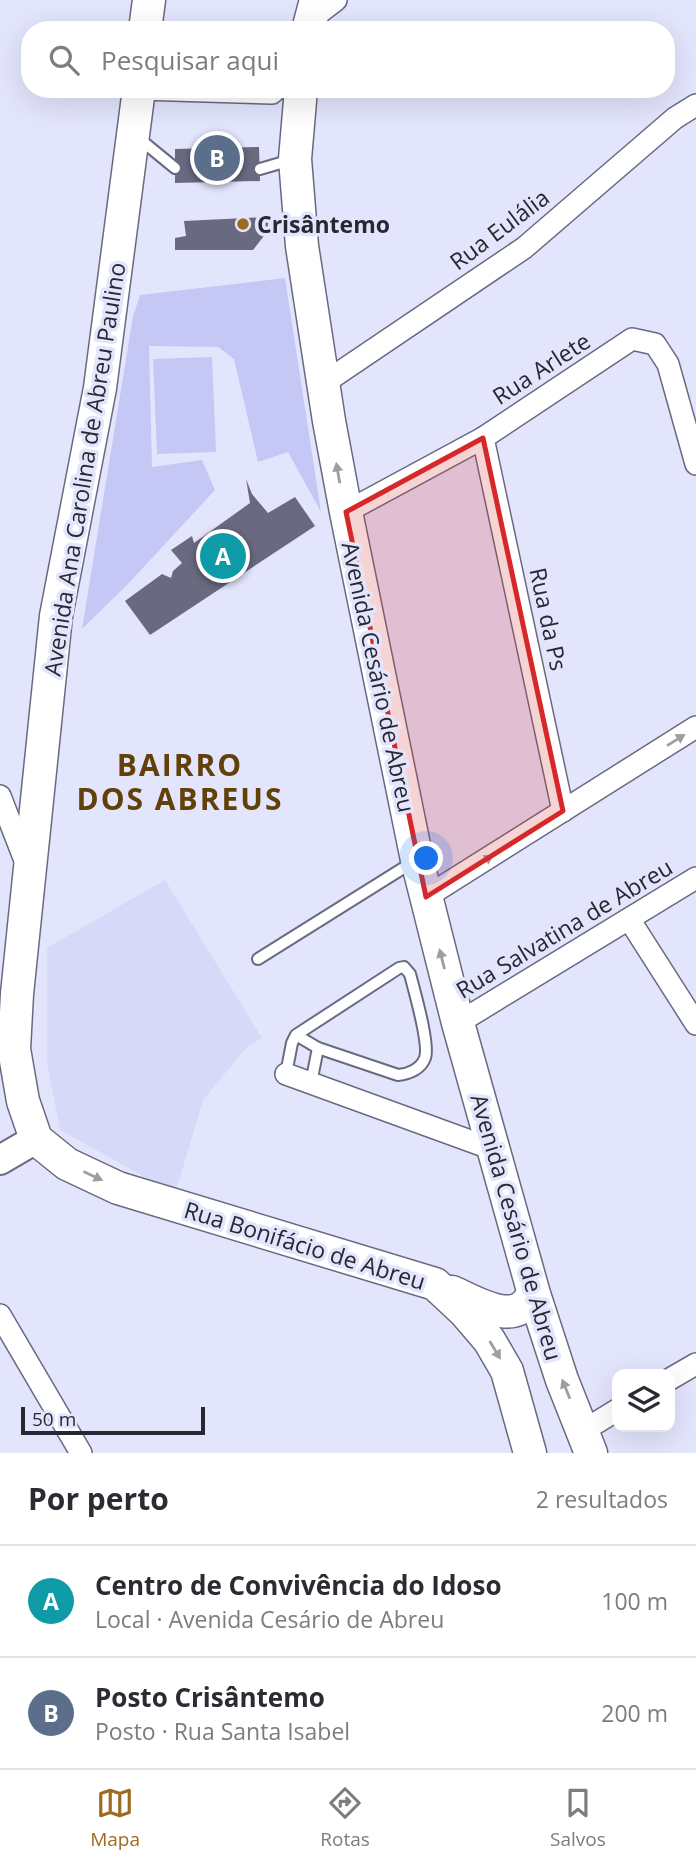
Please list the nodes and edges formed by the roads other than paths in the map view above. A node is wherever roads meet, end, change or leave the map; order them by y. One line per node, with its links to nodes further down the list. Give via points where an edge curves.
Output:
1 (336, 0): 2 (street)
2 (311, 17)
3 (138, 98): 6 (main road, Avenida Ana Carolina de Abreu Paulino)
4 (285, 98): 7 (main road, Avenida Cesário de Abreu)
5 (696, 105): 10 (street, Rua Eulália, via 524,248)
6 (134, 134): 8 (lane); 18 (main road, Avenida Ana Carolina de Abreu Paulino, via 100,388 56,616)
7 (295, 151): 9 (lane); 10 (main road, Avenida Cesário de Abreu, via 302,246)
8 (175, 168)
9 (260, 169)
10 (324, 383): 13 (main road, Avenida Cesário de Abreu, one-way to 10)
11 (483, 438): 12 (street, Rua Arlete, via 632,339 655,344 668,364); 13 (street, Rua Arlete); 16 (street, Rua da Ps)
12 (696, 464)
13 (346, 512): 17 (main road, Avenida Cesário de Abreu)
14 (696, 727): 16 (street, one-way to 14)
15 (0, 796): 18 (street)
16 (563, 811): 20 (street, one-way to 16)
17 (417, 860): 20 (main road, Avenida Cesário de Abreu); 22 (lane)
18 (30, 872): 29 (main road, Avenida Ana Carolina de Abreu Paulino, via 14,1049 23,1101)
19 (696, 878): 21 (street, Rua Salvatina de Abreu)
20 (426, 897): 23 (main road, Avenida Cesário de Abreu, one-way to 20)
21 (629, 919): 23 (street, Rua Salvatina de Abreu); 24 (street)
22 (258, 959)
23 (458, 1023): 30 (main road, Avenida Cesário de Abreu)
24 (696, 1024)
25 (296, 1035): 26 (lane); 26 (lane, via 399,968 408,969 426,1044 419,1067 398,1075); 27 (lane)
26 (318, 1048): 28 (lane)
27 (286, 1074): 28 (street)
28 (311, 1083): 30 (street)
29 (36, 1139): 31 (street); 32 (main road, Rua Bonifácio de Abreu, one-way to 32, via 67,1164 118,1188)
30 (495, 1150): 33 (main road, Avenida Cesário de Abreu)
31 (0, 1160)
32 (435, 1284): 33 (main road, via 499,1312 522,1308); 40 (main road, Rua Bonifácio de Abreu, one-way to 40, via 489,1340 507,1371)
33 (533, 1292): 38 (main road, Avenida Cesário de Abreu, one-way to 33)
34 (0, 1315): 39 (street)
35 (696, 1364): 36 (street)
36 (675, 1376)
37 (612, 1415): 38 (street)
38 (587, 1442)
39 (81, 1453)
40 (530, 1453)

